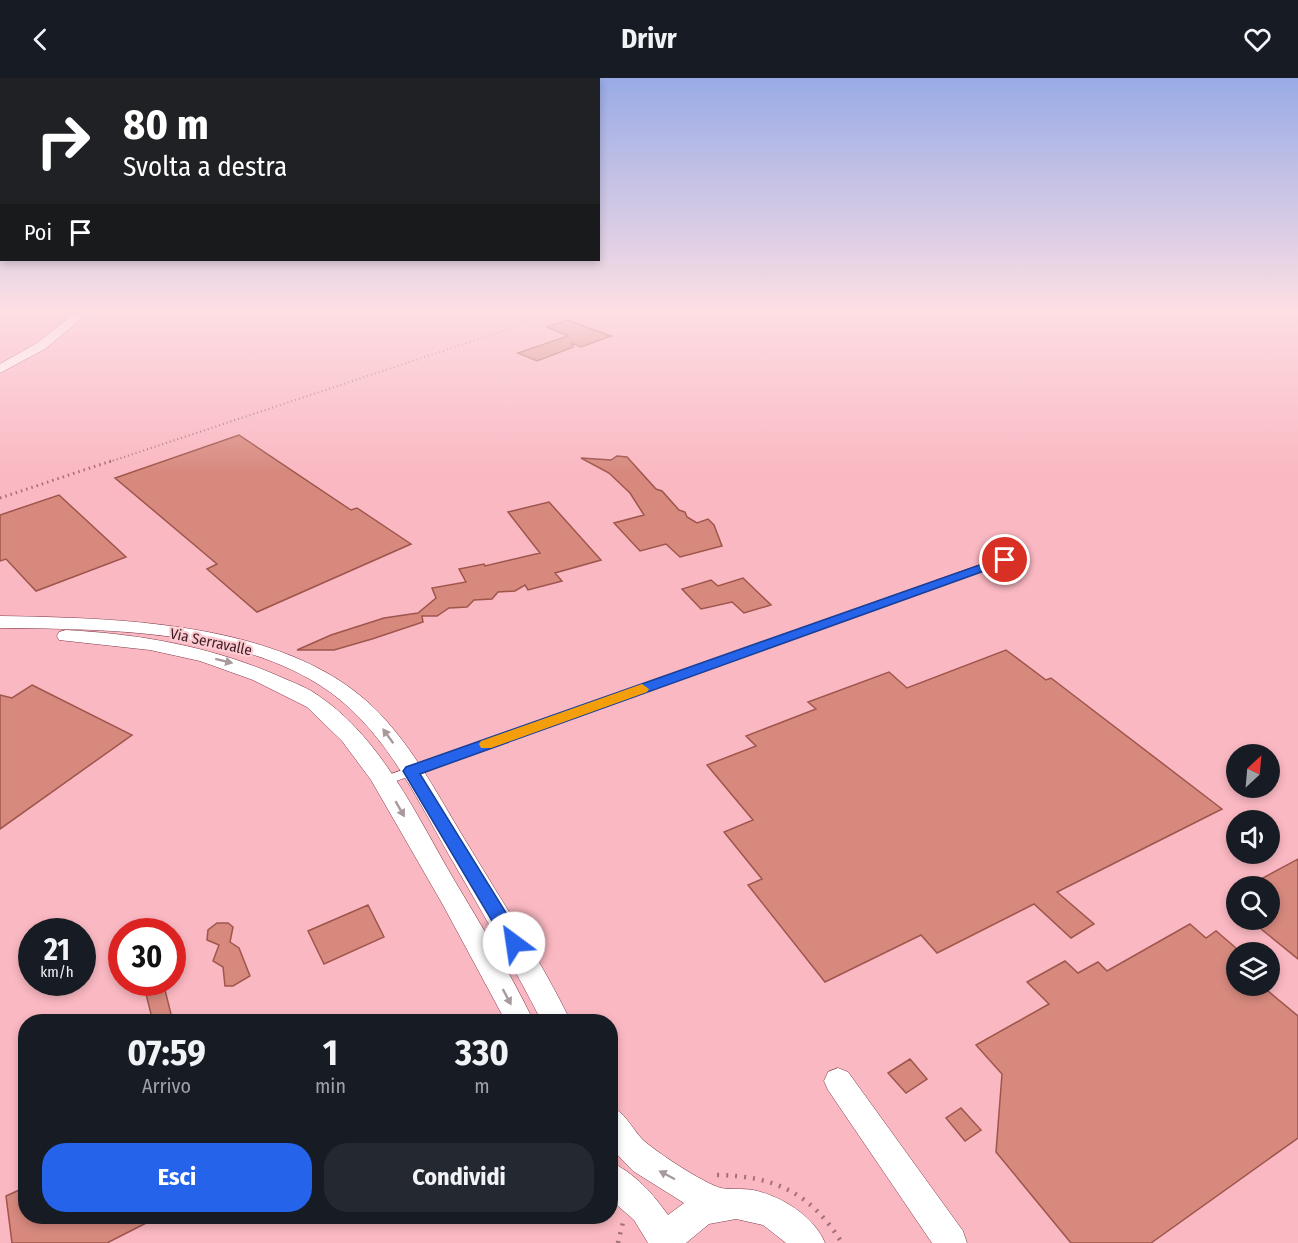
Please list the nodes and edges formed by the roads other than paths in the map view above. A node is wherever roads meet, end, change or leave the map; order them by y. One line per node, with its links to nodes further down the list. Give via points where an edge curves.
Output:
1 (1005, 560): 6 (lane)
2 (0, 622): 3 (street, Via Serravalle)
3 (82, 630): 4 (street, Via Serravalle); 5 (street, Via Serravalle)
4 (0, 634)
5 (188, 644): 6 (street, Via Serravalle, one-way to 5, via 385,731 324,679 245,647); 7 (street, Via Serravalle, one-way to 7, via 313,701 350,738)
6 (411, 771): 7 (lane); 8 (street, Via Serravalle)
7 (384, 781): 8 (street, Via Serravalle, one-way to 8)
8 (499, 949): 9 (street, Via Serravalle, one-way to 9); 10 (street, Via Serravalle)
9 (518, 1014)
10 (551, 1014)
11 (838, 1081): 17 (street)
12 (618, 1132): 14 (street, one-way to 12, via 645,1163)
13 (618, 1184): 15 (street, via 645,1209)
14 (718, 1204): 15 (street, via 697,1212); 16 (street, via 744,1203 770,1210 793,1225)
15 (665, 1243)
16 (809, 1243)
17 (951, 1243)

